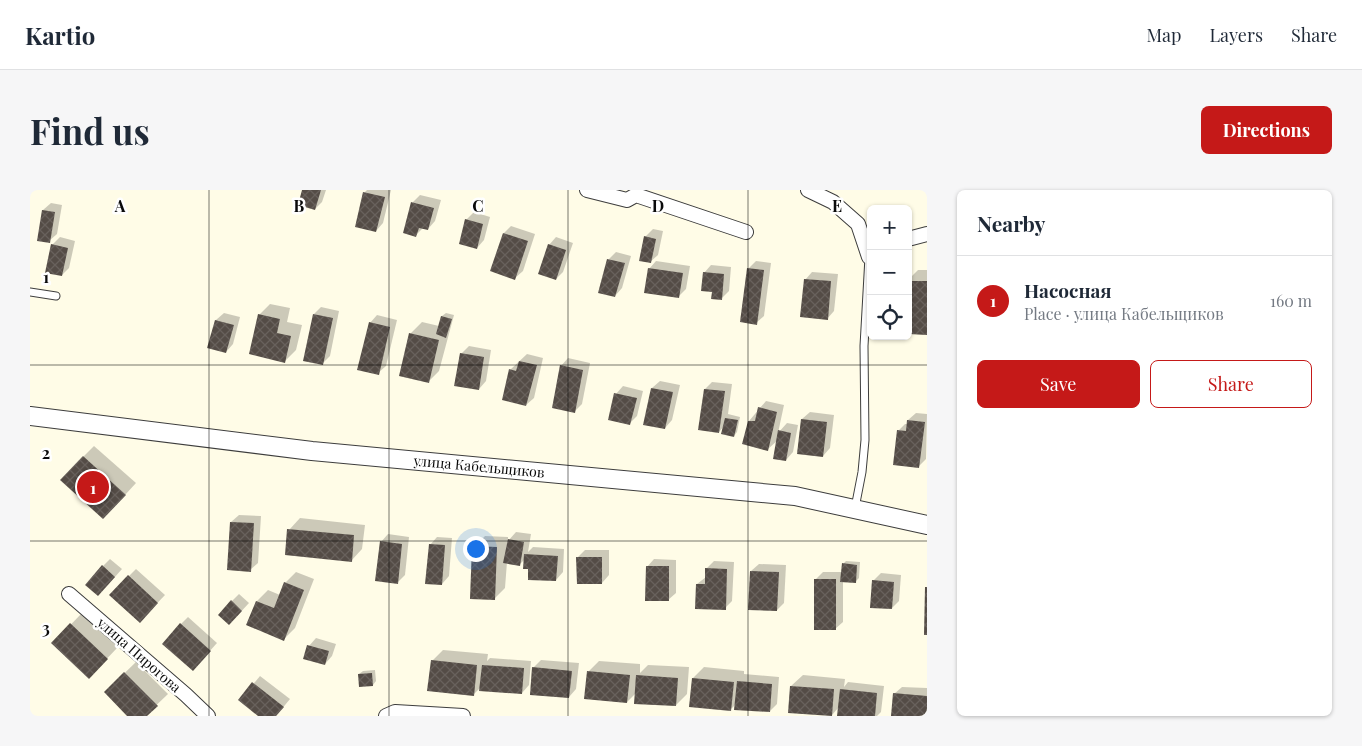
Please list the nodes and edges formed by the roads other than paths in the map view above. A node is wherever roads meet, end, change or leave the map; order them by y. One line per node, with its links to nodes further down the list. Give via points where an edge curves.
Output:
1 (587, 190): 3 (street, via 627,200)
2 (808, 190): 7 (street, via 833,202 858,224)
3 (642, 193): 4 (street)
4 (746, 232)
5 (927, 234): 6 (street)
6 (912, 238)
7 (868, 250)
8 (30, 292): 10 (lane)
9 (867, 295): 12 (lane, via 864,346 865,440)
10 (56, 296)
11 (30, 416): 12 (street, улица Кабельщиков, via 312,451 795,496)
12 (854, 509): 13 (street, улица Кабельщиков)
13 (927, 525)
14 (69, 594): 16 (street, улица Пирогова)
15 (391, 714): 17 (street)
16 (208, 716)
17 (463, 716)

